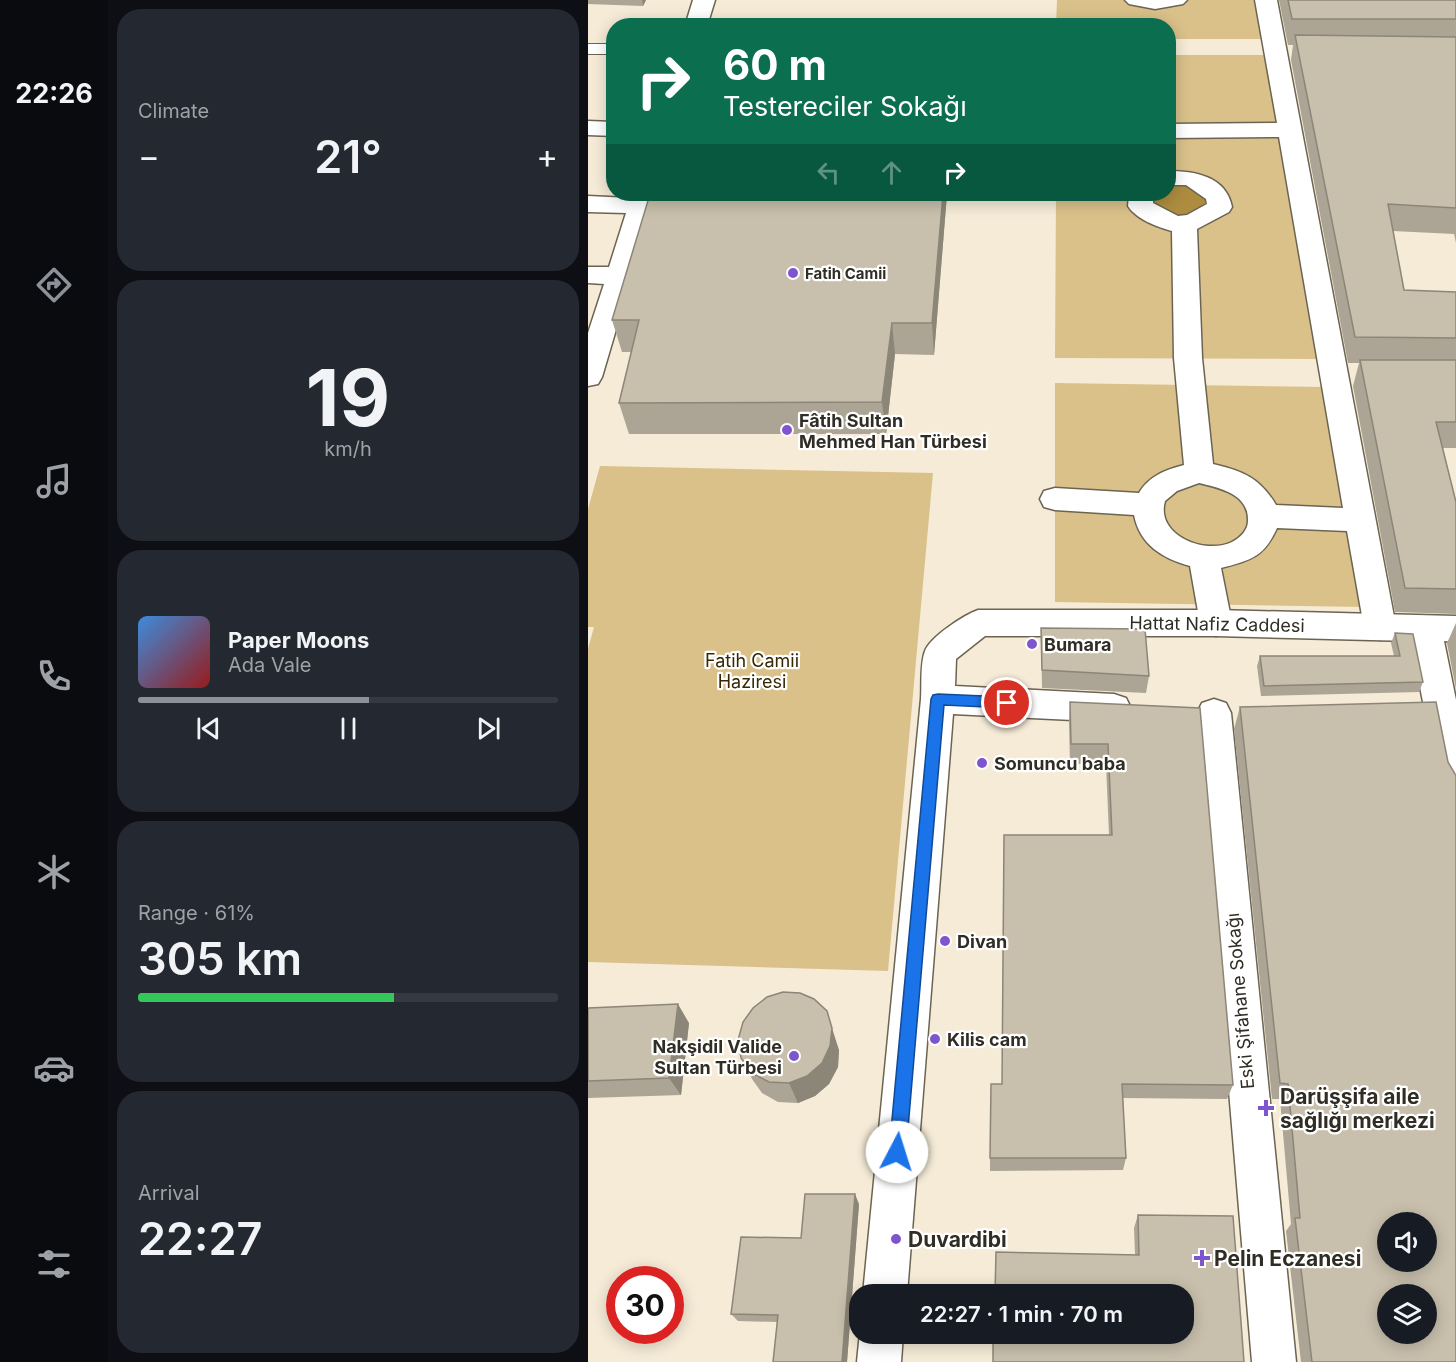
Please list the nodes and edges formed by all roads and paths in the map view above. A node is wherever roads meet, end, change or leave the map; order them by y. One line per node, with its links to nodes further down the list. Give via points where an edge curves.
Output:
1 (704, 0): 4 (street)
2 (1266, 0): 11 (street)
3 (1156, 1): 5 (street)
4 (698, 18)
5 (1157, 18)
6 (588, 49): 7 (lane)
7 (606, 49)
8 (1176, 124): 11 (street)
9 (588, 128): 10 (street)
10 (606, 129)
11 (1291, 130): 25 (street, via 1338,374)
12 (1176, 178): 17 (street, via 1192,178 1218,196 1220,207 1191,225)
13 (629, 201): 16 (street)
14 (643, 201): 19 (street)
15 (1140, 201): 17 (street, via 1140,206 1173,225)
16 (588, 204)
17 (1184, 225): 21 (street, via 1188,358)
18 (588, 275): 19 (street)
19 (619, 276): 20 (street)
20 (589, 370)
21 (1199, 472): 23 (street, via 1166,481); 24 (street, via 1227,477 1250,489)
22 (1055, 499): 23 (street)
23 (1149, 505): 26 (street, via 1155,533 1167,545)
24 (1264, 516): 25 (street); 26 (street, via 1262,530 1254,542 1240,552)
25 (1360, 520): 28 (street)
26 (1204, 558): 27 (street)
27 (1216, 623): 28 (street, Hattat Nafiz Caddesi); 30 (street, Hattat Nafiz Caddesi, via 978,623 940,653)
28 (1380, 627): 29 (street, Hattat Nafiz Caddesi)
29 (1440, 629): 33 (street, via 1428,708)
30 (938, 699): 31 (street); 34 (street)
31 (1145, 709)
32 (1214, 712): 37 (street, Eski Şifahane Sokağı)
33 (1456, 783)
34 (886, 1284)
35 (880, 1344): 36 (street)
36 (879, 1362)
37 (1274, 1362)

